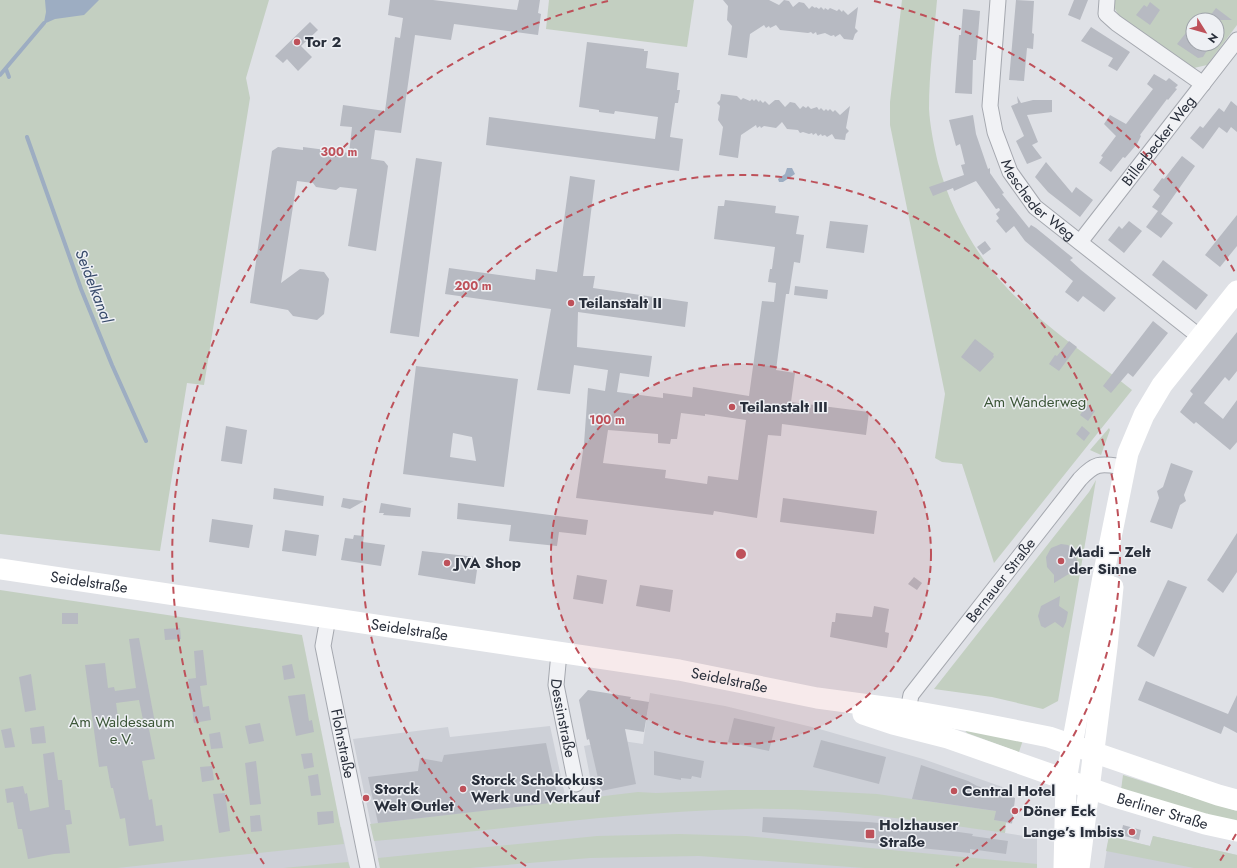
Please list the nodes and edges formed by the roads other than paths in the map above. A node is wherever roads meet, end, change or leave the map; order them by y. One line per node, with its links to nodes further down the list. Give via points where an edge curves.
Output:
1 (998, 0): 5 (street, Mescheder Weg, via 990,106 995,132 1010,172 1035,207)
2 (1107, 0): 4 (street, via 1106,14 1116,23)
3 (1237, 40): 4 (street, Billerbecker Weg)
4 (1203, 84): 5 (street, Billerbecker Weg)
5 (1080, 242): 7 (street, Mescheder Weg)
6 (1237, 291): 7 (main road)
7 (1200, 337): 8 (main road, via 1162,385 1144,415 1128,453)
8 (1124, 471): 12 (street, Bernauer Straße, via 1102,465 1094,466 1080,479 911,695); 13 (main road); 14 (main road, via 1108,647)
9 (0, 569): 10 (main road, Seidelstraße)
10 (328, 618): 11 (main road, Seidelstraße); 20 (street, Flohrstraße, via 323,646)
11 (559, 653): 12 (main road, Seidelstraße, via 679,670); 16 (street, Dessinstraße, via 556,685)
12 (906, 718): 13 (main road, Seidelstraße, via 1049,737); 15 (main road, Seidelstraße, via 948,738)
13 (1072, 745): 14 (main road, Berliner Straße); 15 (main road)
14 (1094, 752): 17 (main road); 18 (main road, Berliner Straße)
15 (1066, 781): 17 (main road, Berliner Straße); 21 (main road)
16 (576, 784)
17 (1090, 788): 19 (main road, Berliner Straße, via 1205,824); 22 (main road)
18 (1237, 800)
19 (1237, 831)
20 (368, 868)
21 (1064, 868)
22 (1079, 868)

